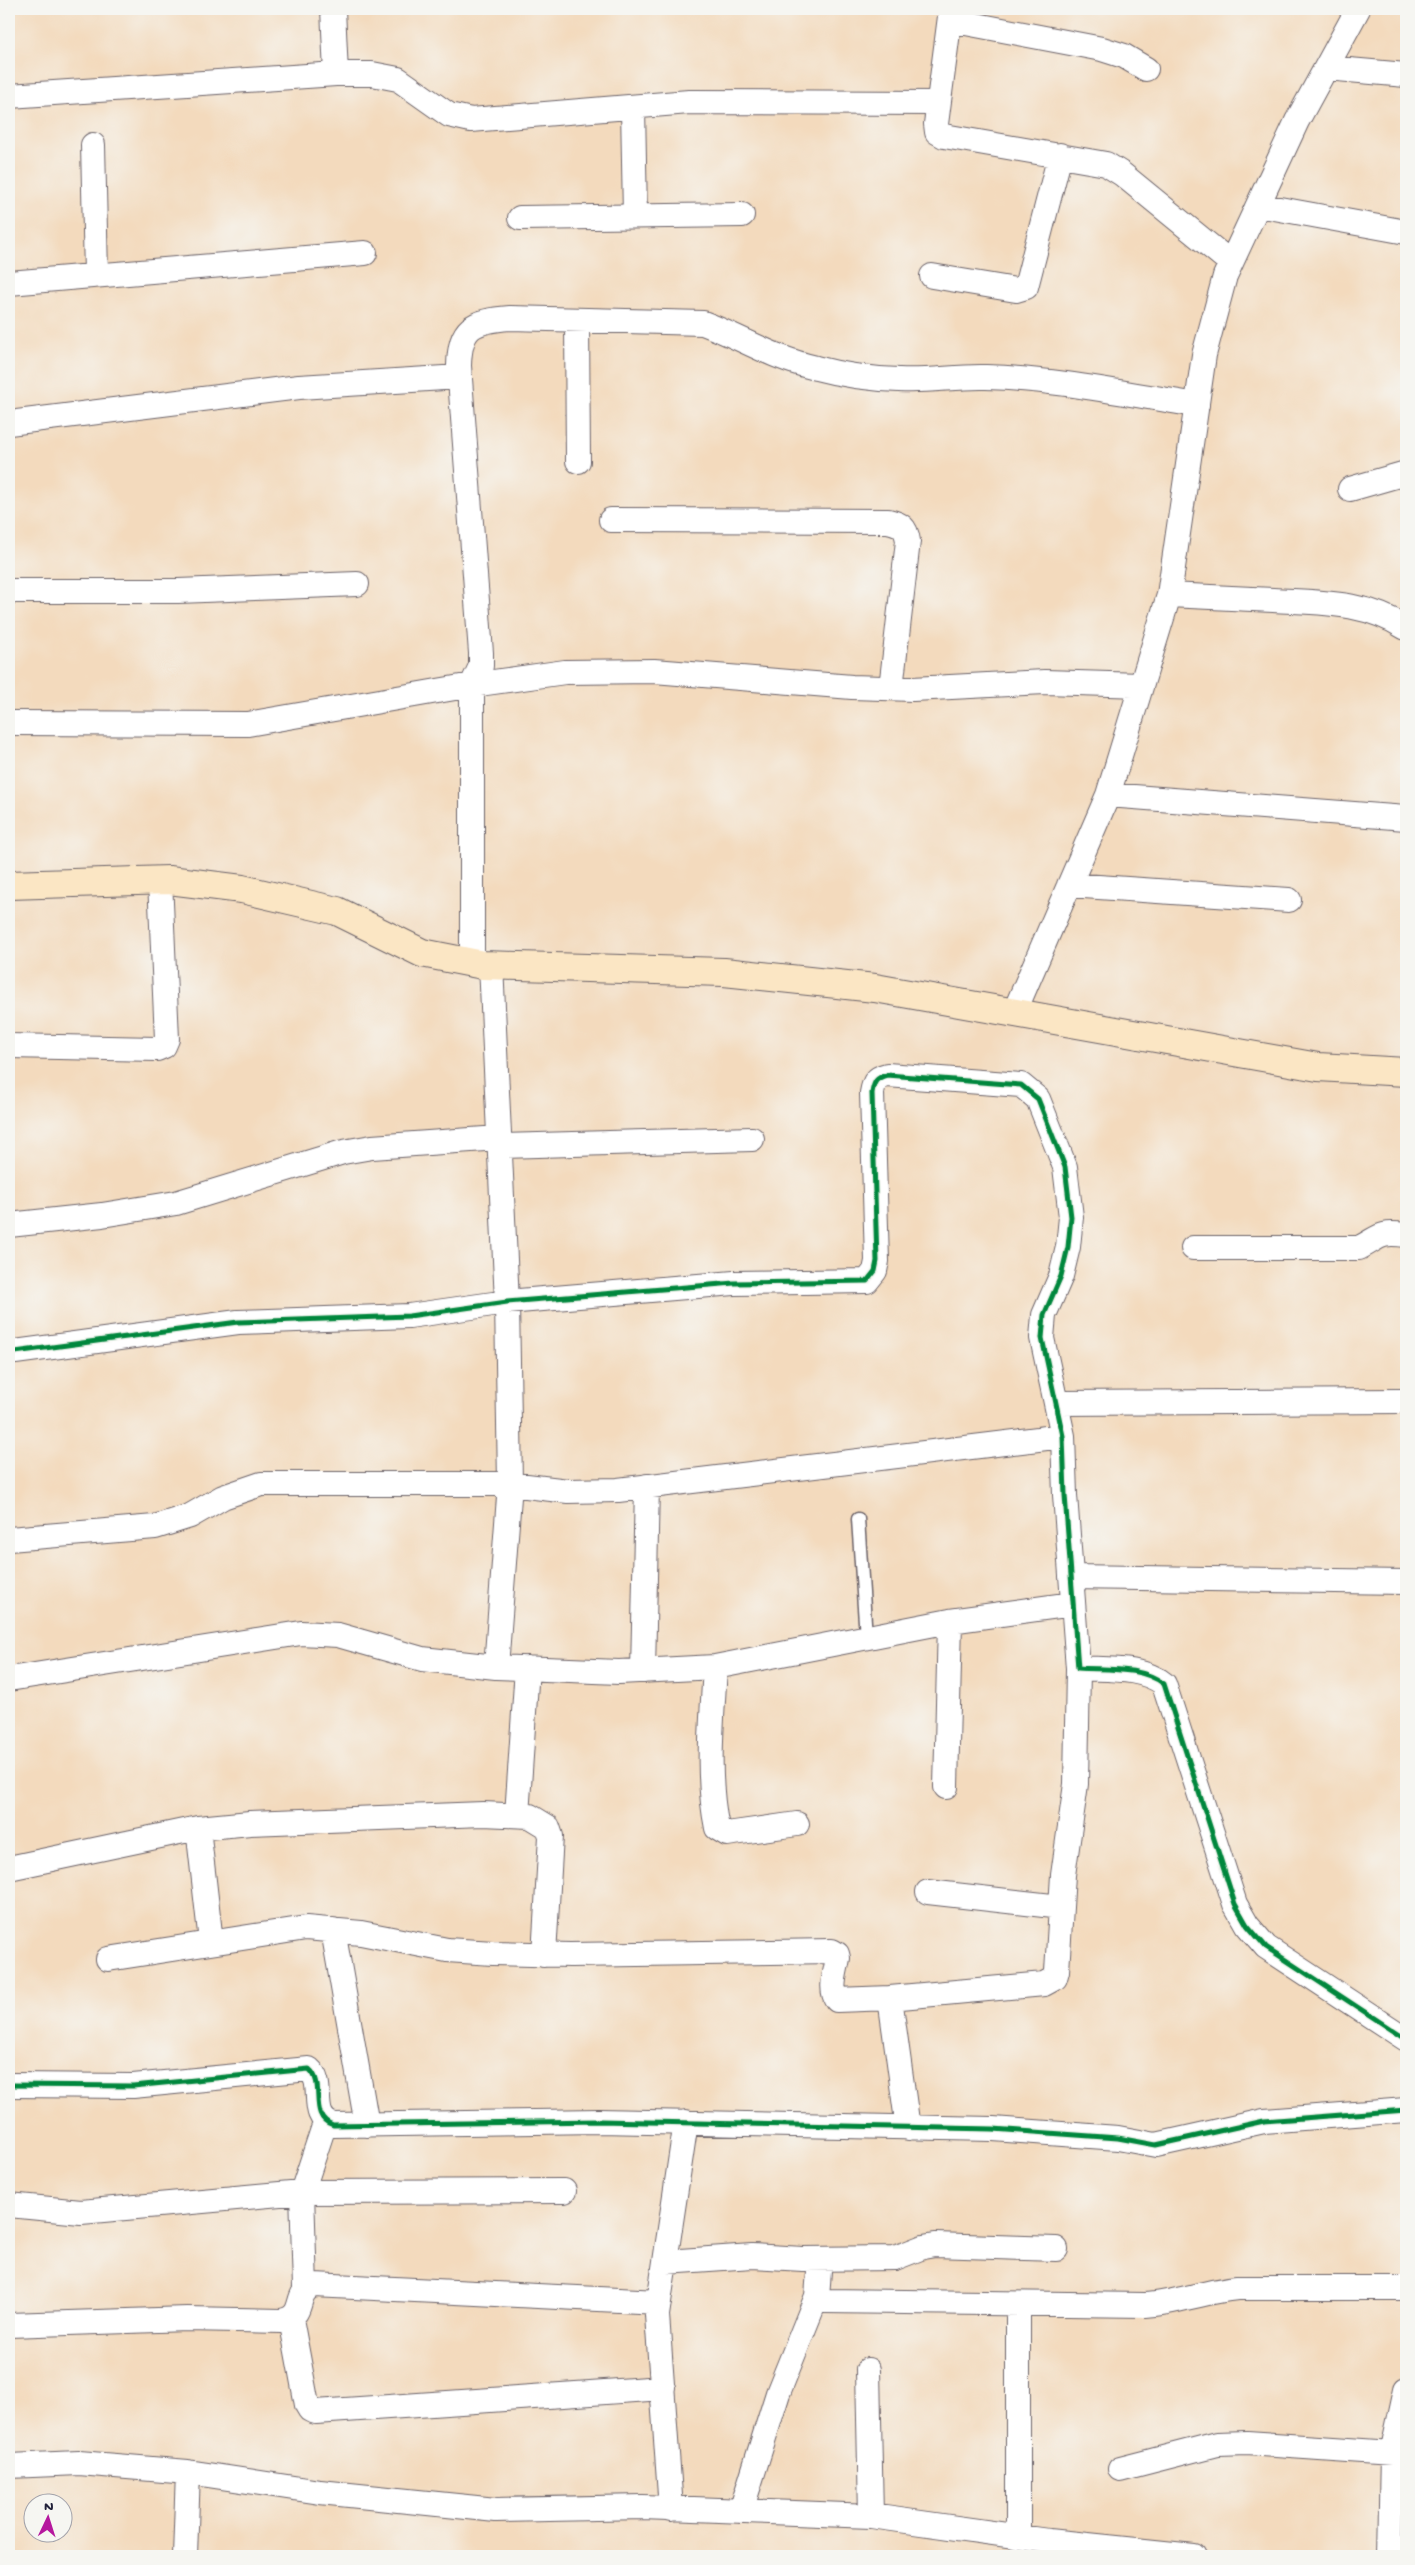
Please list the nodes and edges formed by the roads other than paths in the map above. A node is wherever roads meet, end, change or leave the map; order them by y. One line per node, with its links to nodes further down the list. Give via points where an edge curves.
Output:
1 (333, 9): 6 (street)
2 (1358, 9): 4 (street)
3 (951, 14): 5 (street, via 1102,48); 9 (street)
4 (1326, 68): 7 (street); 13 (street)
5 (1146, 69)
6 (336, 74): 8 (street); 10 (street, via 372,74 398,79 449,115 471,120)
7 (1406, 75)
8 (9, 96)
9 (938, 103): 10 (street, via 689,102); 12 (street, via 937,132 944,136)
10 (633, 107): 15 (street)
11 (93, 146): 20 (street)
12 (1060, 155): 19 (street, via 1106,164 1122,174); 21 (street, via 1026,287 1016,290)
13 (1258, 205): 17 (street); 19 (street)
14 (742, 215): 15 (street)
15 (635, 216): 16 (street)
16 (520, 218)
17 (1406, 232)
18 (365, 253): 20 (street)
19 (1231, 262): 25 (street, via 1204,355)
20 (96, 274): 22 (street)
21 (932, 276)
22 (9, 283)
23 (577, 320): 24 (street, via 510,318 475,325 465,333 460,346); 25 (street, via 703,323 778,358 859,376 900,380 1026,379); 27 (street)
24 (460, 377): 26 (street, via 299,387); 35 (street, via 481,653 480,666)
25 (1197, 405): 33 (street)
26 (9, 423)
27 (578, 461)
28 (1406, 473): 29 (street)
29 (1350, 488)
30 (611, 520): 37 (street, via 888,521 900,524 907,531 908,541)
31 (357, 584): 32 (street, via 178,591)
32 (9, 591)
33 (1169, 595): 34 (street, via 1334,603 1386,615); 36 (street)
34 (1406, 628)
35 (472, 685): 37 (street, via 565,672 654,671); 38 (street, via 248,724); 45 (street)
36 (1141, 685): 37 (street, via 1045,682); 39 (street)
37 (891, 688)
38 (9, 723)
39 (1108, 796): 40 (street); 43 (street)
40 (1406, 818)
41 (160, 880): 42 (street); 45 (street, via 242,889 337,911 422,953); 47 (street, via 167,1040 164,1046 157,1049)
42 (9, 884)
43 (1069, 885): 44 (street); 46 (street)
44 (1289, 900)
45 (481, 964): 46 (street, via 724,972 875,988); 50 (street)
46 (1014, 1012): 48 (street, via 1318,1067)
47 (9, 1046)
48 (1406, 1072)
49 (752, 1140): 50 (street)
50 (499, 1142): 51 (street, via 372,1147 343,1152 176,1203); 54 (street)
51 (9, 1225)
52 (1406, 1235): 53 (street, via 1378,1235 1359,1248)
53 (1193, 1248)
54 (507, 1302): 55 (street, via 409,1316 238,1322); 57 (street, via 734,1283 867,1281 876,1271 874,1083 887,1075 1021,1085 1038,1099 1064,1167 1068,1187 1071,1217 1068,1247 1061,1276 1044,1315 1042,1338); 59 (street)
55 (15, 1352)
56 (1406, 1401): 57 (street)
57 (1056, 1403): 58 (street)
58 (1063, 1436): 60 (street); 63 (street)
59 (510, 1484): 60 (street, via 568,1491); 62 (street, via 261,1484 223,1497 190,1516 155,1527); 68 (street)
60 (647, 1486): 72 (street)
61 (858, 1519): 67 (lane)
62 (9, 1539)
63 (1071, 1577): 64 (street); 65 (street)
64 (1406, 1582)
65 (1073, 1604): 66 (street); 71 (street)
66 (950, 1621): 67 (street); 74 (street)
67 (866, 1637): 69 (street)
68 (496, 1667): 70 (street); 73 (street, via 422,1659 338,1635 301,1634)
69 (715, 1667): 72 (street); 76 (street, via 710,1778 717,1828 727,1834)
70 (527, 1668): 72 (street); 75 (street)
71 (1078, 1668): 80 (street, via 1076,1784); 86 (street, via 1140,1673 1155,1676 1164,1684 1236,1904 1247,1925 1266,1947)
72 (643, 1671)
73 (9, 1679)
74 (946, 1787)
75 (532, 1819): 77 (street, via 250,1823); 83 (street, via 552,1847)
76 (797, 1824)
77 (198, 1828): 78 (street); 82 (street)
78 (9, 1868)
79 (928, 1892): 80 (street)
80 (1061, 1906): 85 (street, via 1057,1970 1051,1982)
81 (333, 1930): 82 (street, via 291,1930); 83 (street, via 447,1950); 91 (street)
82 (210, 1942): 84 (street)
83 (556, 1955): 85 (street, via 832,1951 838,1958 833,1988 837,2000)
84 (108, 1959)
85 (890, 1998): 92 (street)
86 (1406, 2039)
87 (9, 2085): 89 (street, via 133,2086 309,2069 316,2079 319,2114)
88 (1406, 2110): 92 (street, via 1264,2121 1156,2145 1118,2138 993,2129)
89 (325, 2122): 91 (street); 94 (street)
90 (686, 2122): 91 (street); 92 (street); 98 (street)
91 (367, 2125)
92 (908, 2128)
93 (564, 2190): 94 (street)
94 (302, 2192): 95 (street, via 81,2212); 99 (street)
95 (9, 2205)
96 (1056, 2249): 97 (street, via 935,2245 895,2258)
97 (820, 2259): 98 (street, via 743,2256); 101 (street)
98 (666, 2262): 102 (street)
99 (305, 2288): 102 (street, via 314,2285); 104 (street)
100 (1406, 2288): 103 (street, via 1237,2288 1170,2303 1145,2305)
101 (818, 2296): 103 (street, via 826,2301); 115 (street, via 778,2393)
102 (659, 2302): 107 (street, via 657,2315)
103 (1018, 2304): 117 (street)
104 (291, 2319): 105 (street); 107 (street, via 306,2405 316,2412)
105 (9, 2325)
106 (868, 2370): 116 (street)
107 (663, 2388): 114 (street)
108 (1406, 2389): 109 (street)
109 (1392, 2453): 111 (street, via 1247,2443 1217,2444); 113 (street)
110 (9, 2466): 112 (street, via 79,2463)
111 (1120, 2469)
112 (188, 2472): 114 (street, via 320,2492 496,2510); 118 (street)
113 (1398, 2506): 120 (street)
114 (671, 2508): 115 (street)
115 (741, 2511): 116 (street)
116 (871, 2516): 117 (street)
117 (1018, 2536): 119 (street)
118 (185, 2556)
119 (1194, 2556)
120 (1390, 2556)

